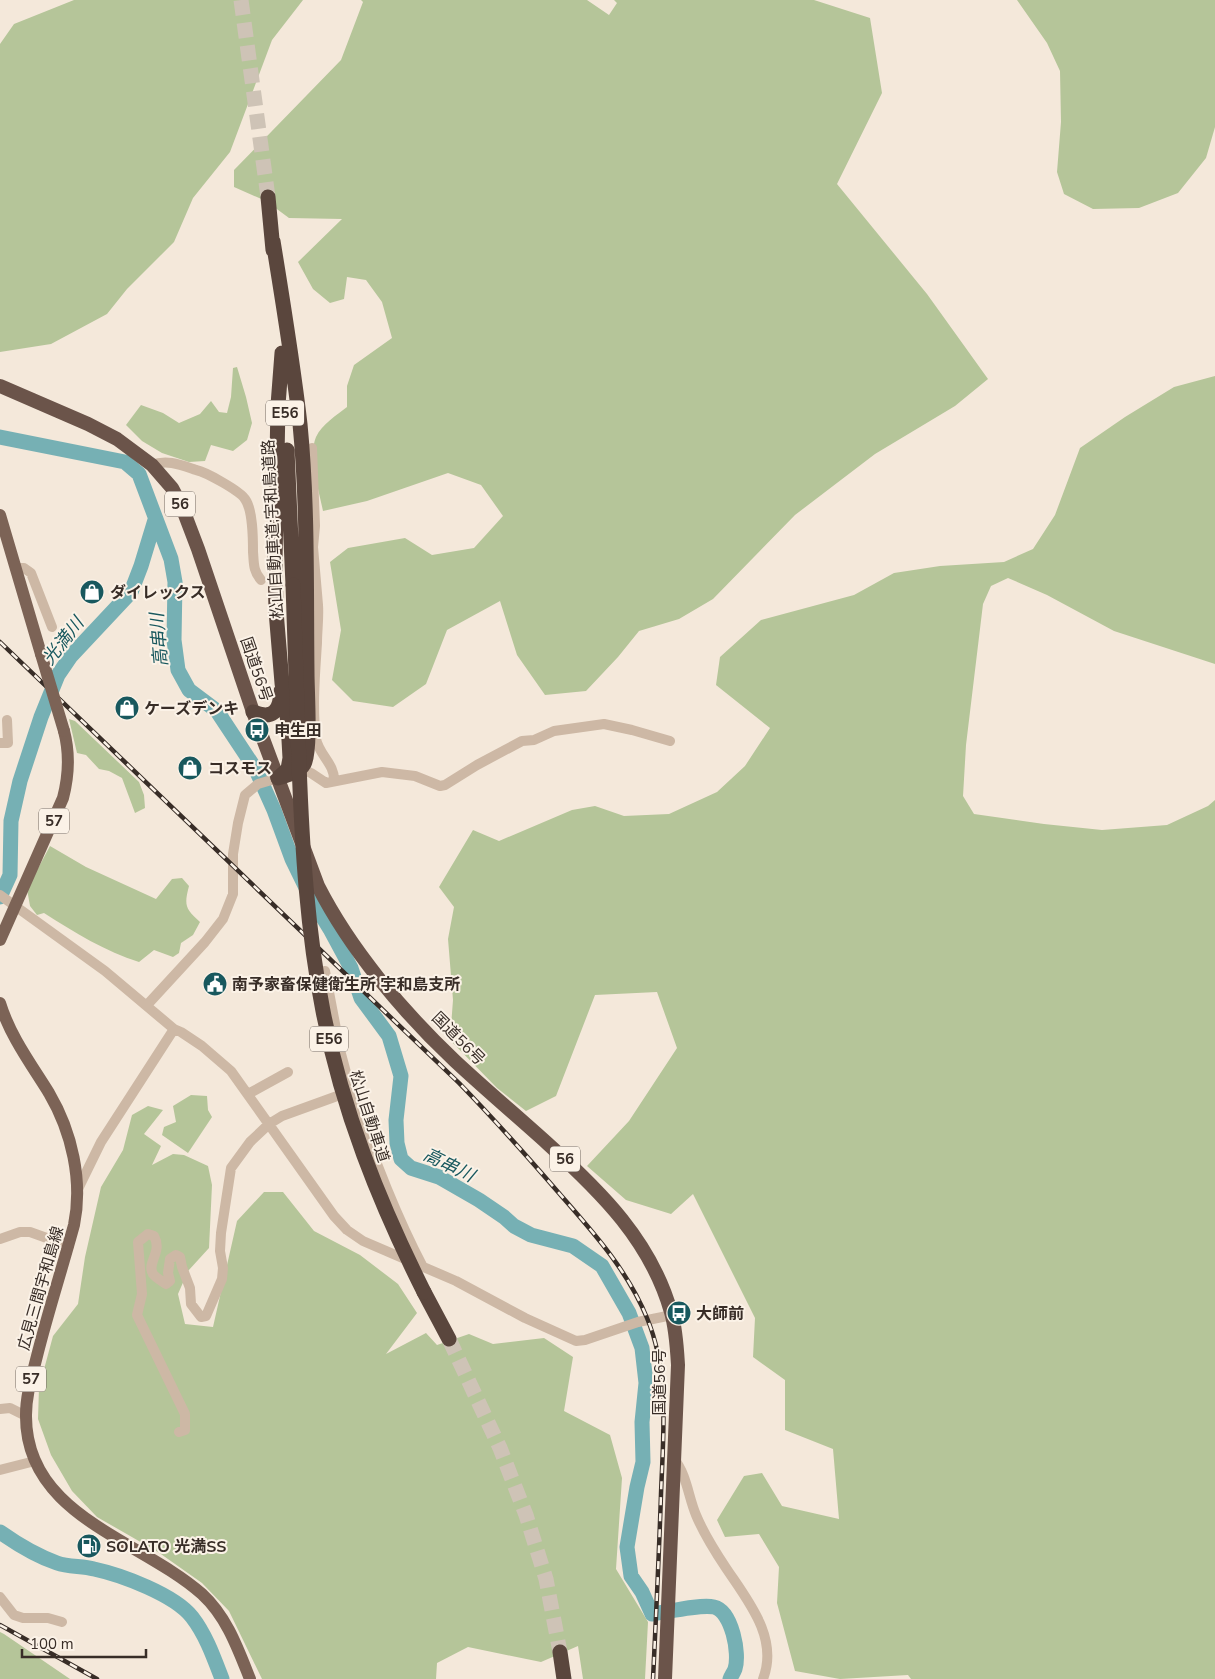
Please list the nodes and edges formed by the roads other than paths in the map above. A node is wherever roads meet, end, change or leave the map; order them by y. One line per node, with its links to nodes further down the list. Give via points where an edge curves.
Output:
1 (268, 197): 2 (highway, 松山自動車道;宇和島道路 / E56)
2 (272, 241): 3 (highway, 松山自動車道;宇和島道路 / E56); 16 (highway, via 289,338 300,435 307,747 305,762)
3 (282, 353): 11 (highway, via 275,561); 16 (highway, 松山自動車道;宇和島道路 / E56, bridge, via 293,585)
4 (0, 386): 6 (highway, 国道56号 / 56, via 117,439)
5 (312, 448): 18 (street, via 313,548 319,618 316,742 333,770)
6 (152, 465): 9 (street, via 161,461 201,471 219,479 245,499 253,532 254,570); 12 (highway, 国道56号 / 56, via 172,488 182,507)
7 (0, 515): 8 (main road, 57)
8 (16, 568): 10 (street, via 24,568 31,573); 19 (main road, 57, bridge, via 69,754 68,781 53,822)
9 (261, 580)
10 (52, 627)
11 (282, 683): 12 (highway, via 276,710 269,716); 16 (highway)
12 (253, 712): 17 (highway, 国道56号 / 56)
13 (7, 720): 15 (street, via 8,743)
14 (670, 741): 18 (street, via 604,724 554,731 534,740 522,741 445,785 415,776 382,772)
15 (0, 743)
16 (297, 767): 17 (highway, via 288,768); 18 (street, via 326,783); 34 (highway, 松山自動車道 / E56, bridge, via 317,983 330,1044 358,1143 398,1239)
17 (273, 779): 23 (street, via 258,784 245,796 232,865 233,894 223,919); 33 (highway, 国道56号 / 56, via 318,886 348,937 434,1041 587,1179 613,1207 646,1252)
18 (334, 781)
19 (6, 899): 20 (main road, 57); 23 (street, via 105,970)
20 (0, 940)
21 (324, 971): 26 (street)
22 (0, 1003): 29 (main road, 広見三間宇和島線 / 57, via 16,1040 62,1117)
23 (147, 1005): 24 (street)
24 (174, 1029): 27 (street, via 213,1054); 29 (street, via 101,1142)
25 (288, 1072): 27 (street)
26 (351, 1091): 28 (street, via 282,1116); 32 (street, via 386,1188)
27 (248, 1094): 28 (street)
28 (269, 1124): 32 (street, via 347,1230 363,1241); 37 (street, via 250,1142 231,1168 221,1233 222,1279 206,1316 201,1317 191,1304 190,1288 180,1257 170,1259 170,1281 166,1284 153,1274 152,1264 158,1248 154,1236 148,1234 138,1242 142,1294 137,1315 184,1414 185,1430)
29 (78, 1191): 31 (main road, 広見三間宇和島線 / 57, via 78,1208)
30 (0, 1239): 31 (street, via 30,1232)
31 (68, 1246): 36 (main road, 広見三間宇和島線 / 57, via 26,1398)
32 (423, 1266): 33 (street, via 576,1341)
33 (672, 1315): 38 (highway, 国道56号 / 56, via 678,1365)
34 (449, 1339)
35 (0, 1409): 36 (street, via 10,1408)
36 (26, 1416): 39 (main road, 広見三間宇和島線 / 57, via 28,1440)
37 (179, 1432)
38 (674, 1459): 46 (highway, 国道56号 / 56); 47 (street, via 680,1466 696,1516 758,1619 767,1648)
39 (35, 1461): 40 (street); 44 (main road, 広見三間宇和島線 / 57, via 46,1482 73,1510 203,1595 228,1627)
40 (0, 1470)
41 (0, 1597): 42 (street, via 14,1615)
42 (62, 1622)
43 (560, 1652): 45 (highway)
44 (250, 1679)
45 (564, 1679)
46 (665, 1679)
47 (763, 1679)

